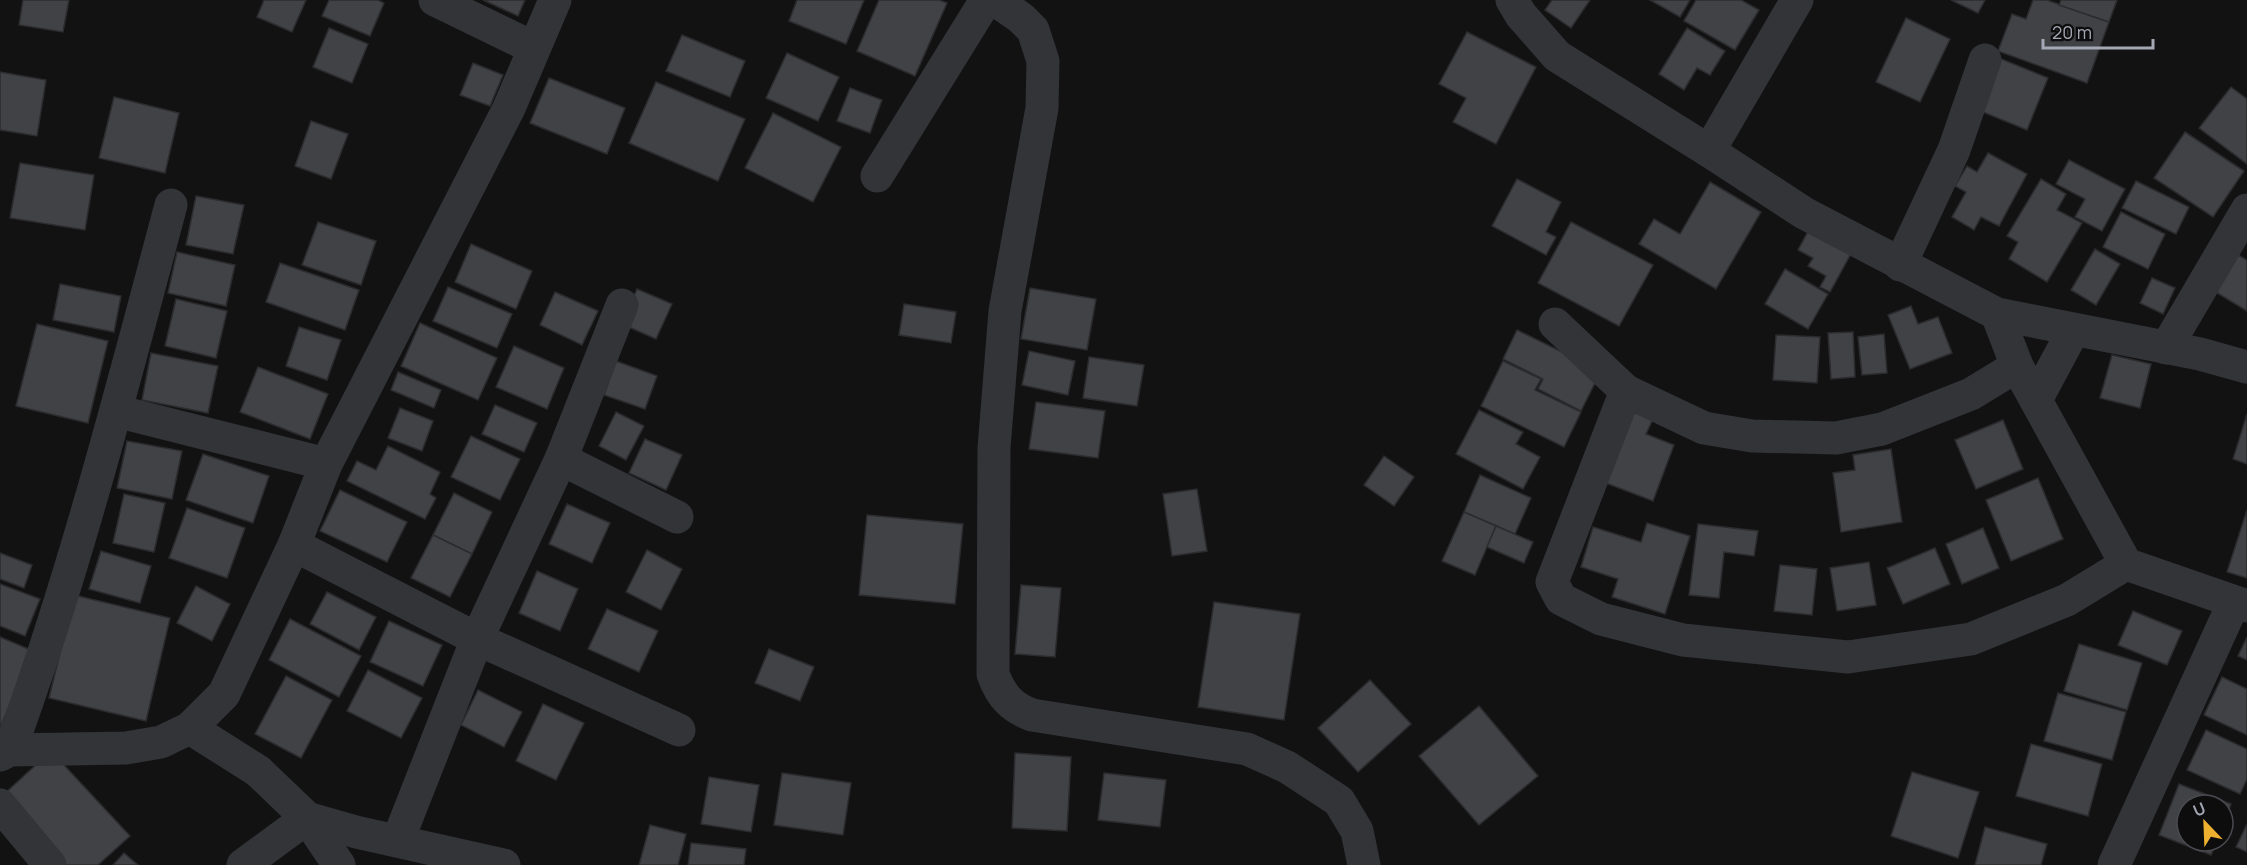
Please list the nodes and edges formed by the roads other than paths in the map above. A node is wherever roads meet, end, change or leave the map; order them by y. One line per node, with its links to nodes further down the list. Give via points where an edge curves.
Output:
1 (435, 0): 7 (street)
2 (555, 0): 7 (street)
3 (986, 0): 10 (street)
4 (995, 0): 41 (street, via 1033,30 1043,61 1042,108 1005,311 994,448 993,674 998,687 1015,708 1032,715 1247,749 1287,767 1339,801 1357,831)
5 (1512, 0): 9 (street, via 1557,56)
6 (1797, 0): 9 (street)
7 (534, 48): 25 (street, via 509,108)
8 (1985, 60): 13 (street, via 1954,150)
9 (1709, 151): 13 (street, via 1804,213)
10 (877, 176)
11 (171, 205): 23 (street)
12 (2247, 210): 18 (street)
13 (1900, 265): 15 (street)
14 (622, 305): 24 (street)
15 (1997, 314): 17 (street); 19 (street)
16 (1555, 324): 21 (street)
17 (2073, 331): 18 (street); 22 (street)
18 (2166, 348): 20 (street)
19 (2017, 366): 21 (street, via 1971,394 1882,429 1836,438 1752,436 1704,428); 22 (street)
20 (2247, 368)
21 (1626, 391): 28 (street, via 1552,582 1561,599 1601,619 1683,640 1848,657 1971,639 2067,600)
22 (2036, 400): 28 (street)
23 (116, 411): 25 (street); 33 (street, via 42,663)
24 (561, 459): 26 (street); 30 (street)
25 (326, 464): 27 (street)
26 (677, 517)
27 (294, 545): 30 (street); 31 (street, via 224,694)
28 (2126, 564): 29 (street)
29 (2240, 604): 42 (street)
30 (477, 639): 32 (street); 36 (street)
31 (190, 728): 33 (street, via 160,742 126,748); 35 (street, via 258,771)
32 (679, 730)
33 (5, 753)
34 (0, 805): 37 (street)
35 (307, 818): 36 (street); 38 (street); 39 (street)
36 (398, 840): 40 (street)
37 (50, 865)
38 (243, 865)
39 (339, 865)
40 (504, 865)
41 (1364, 865)
42 (2114, 865)

